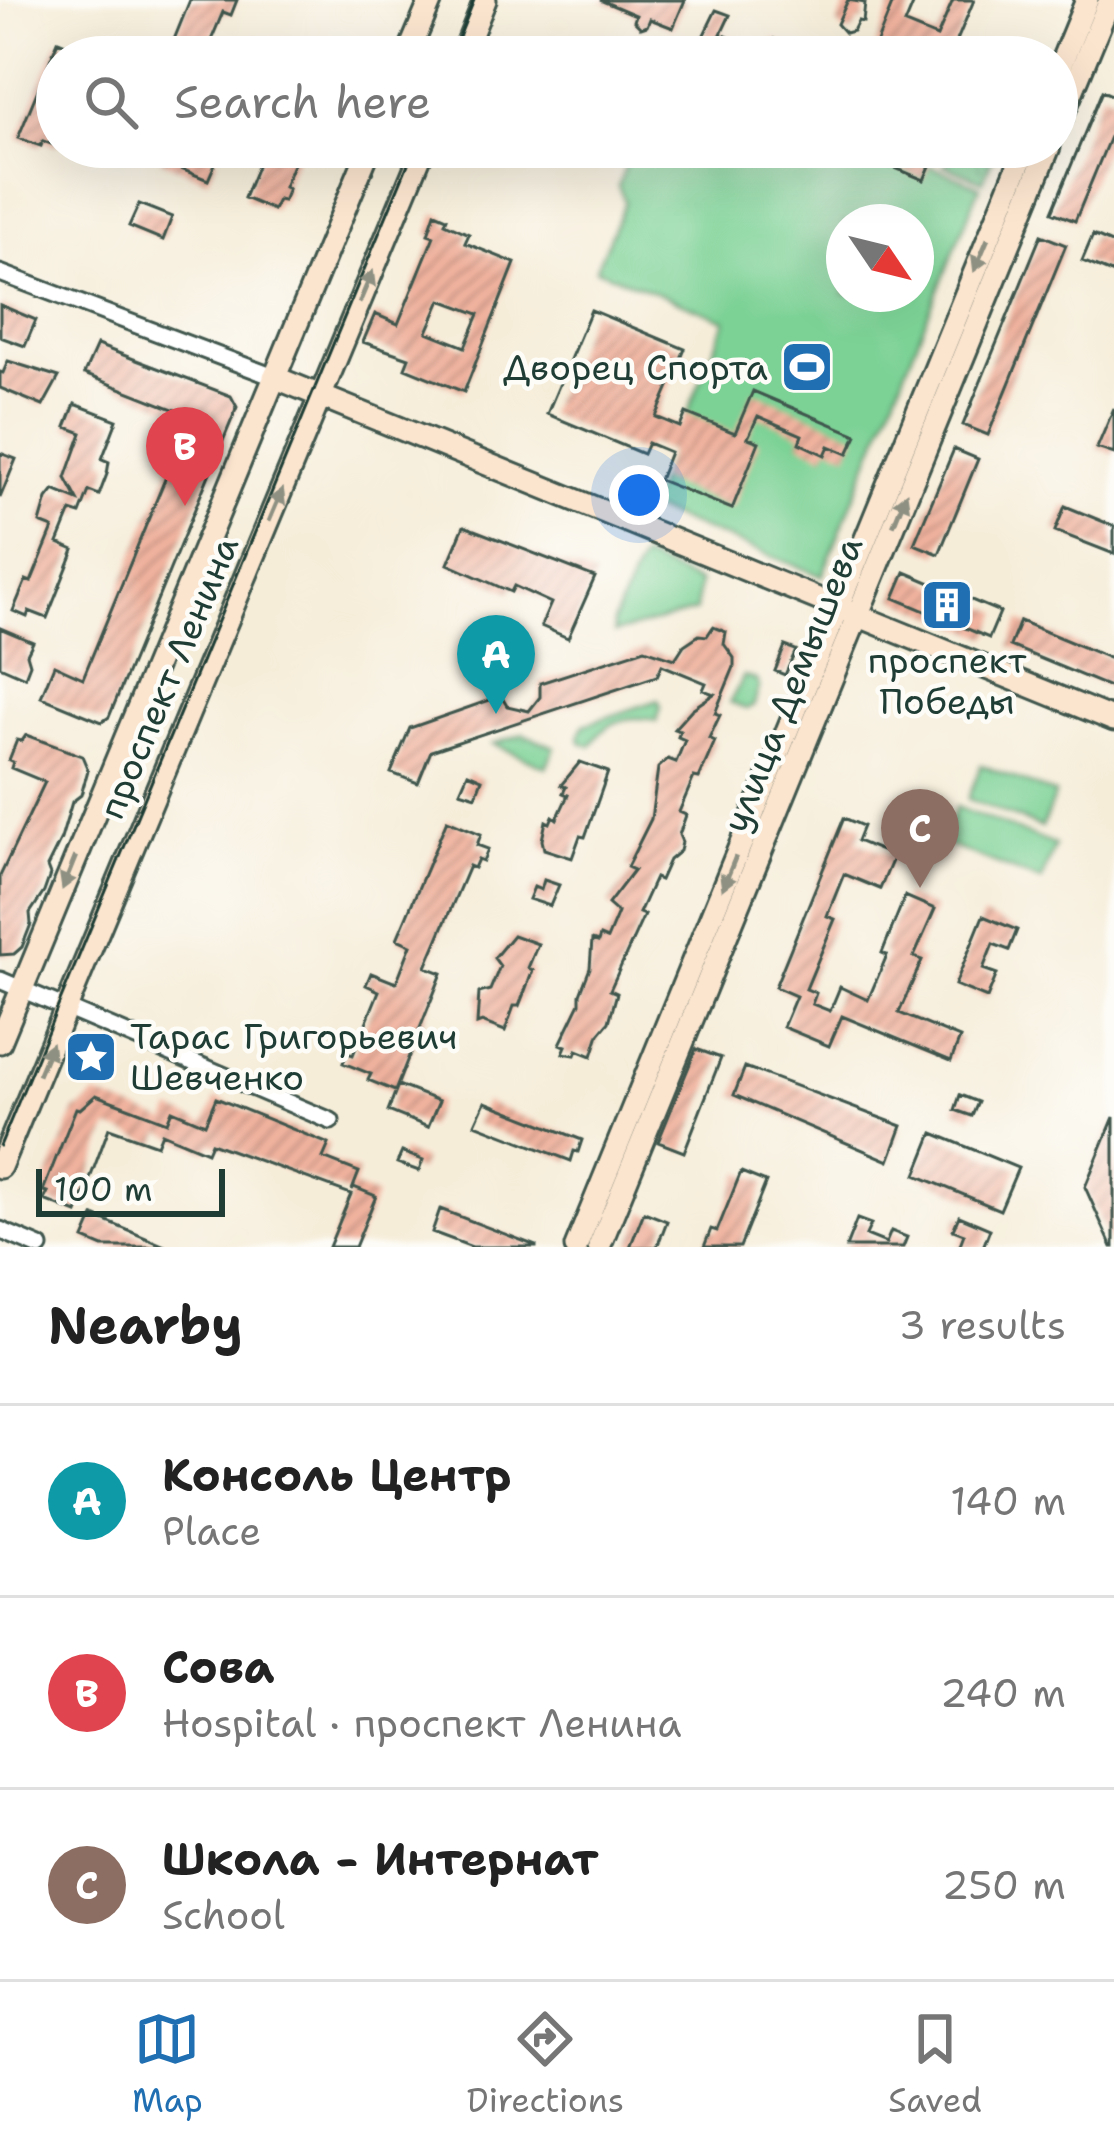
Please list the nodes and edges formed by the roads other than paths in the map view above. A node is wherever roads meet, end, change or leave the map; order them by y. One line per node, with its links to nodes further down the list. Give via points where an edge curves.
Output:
1 (431, 0): 5 (street)
2 (485, 0): 6 (street)
3 (1088, 0): 7 (street)
4 (1112, 0): 8 (street)
5 (416, 36)
6 (470, 36)
7 (1073, 36)
8 (1078, 79)
9 (361, 168): 14 (street, проспект Ленина)
10 (415, 168): 15 (street, проспект Ленина, one-way to 10)
11 (1018, 168): 16 (street, улица Демышева, one-way to 16)
12 (1040, 168): 16 (street, улица Демышева, one-way to 12)
13 (0, 273): 14 (street)
14 (274, 377): 15 (street); 19 (street, проспект Ленина, one-way to 19)
15 (322, 395): 16 (street); 20 (street, проспект Ленина, one-way to 15)
16 (845, 613): 17 (street); 26 (street, улица Демышева, one-way to 26); 27 (street, улица Демышева)
17 (1114, 720)
18 (0, 980): 19 (street)
19 (22, 987): 20 (street); 21 (street, проспект Ленина)
20 (67, 1006): 22 (street); 23 (street, проспект Ленина, one-way to 20)
21 (0, 1042)
22 (331, 1121)
23 (0, 1167)
24 (0, 1230): 25 (street)
25 (40, 1247)
26 (576, 1247)
27 (599, 1247)

